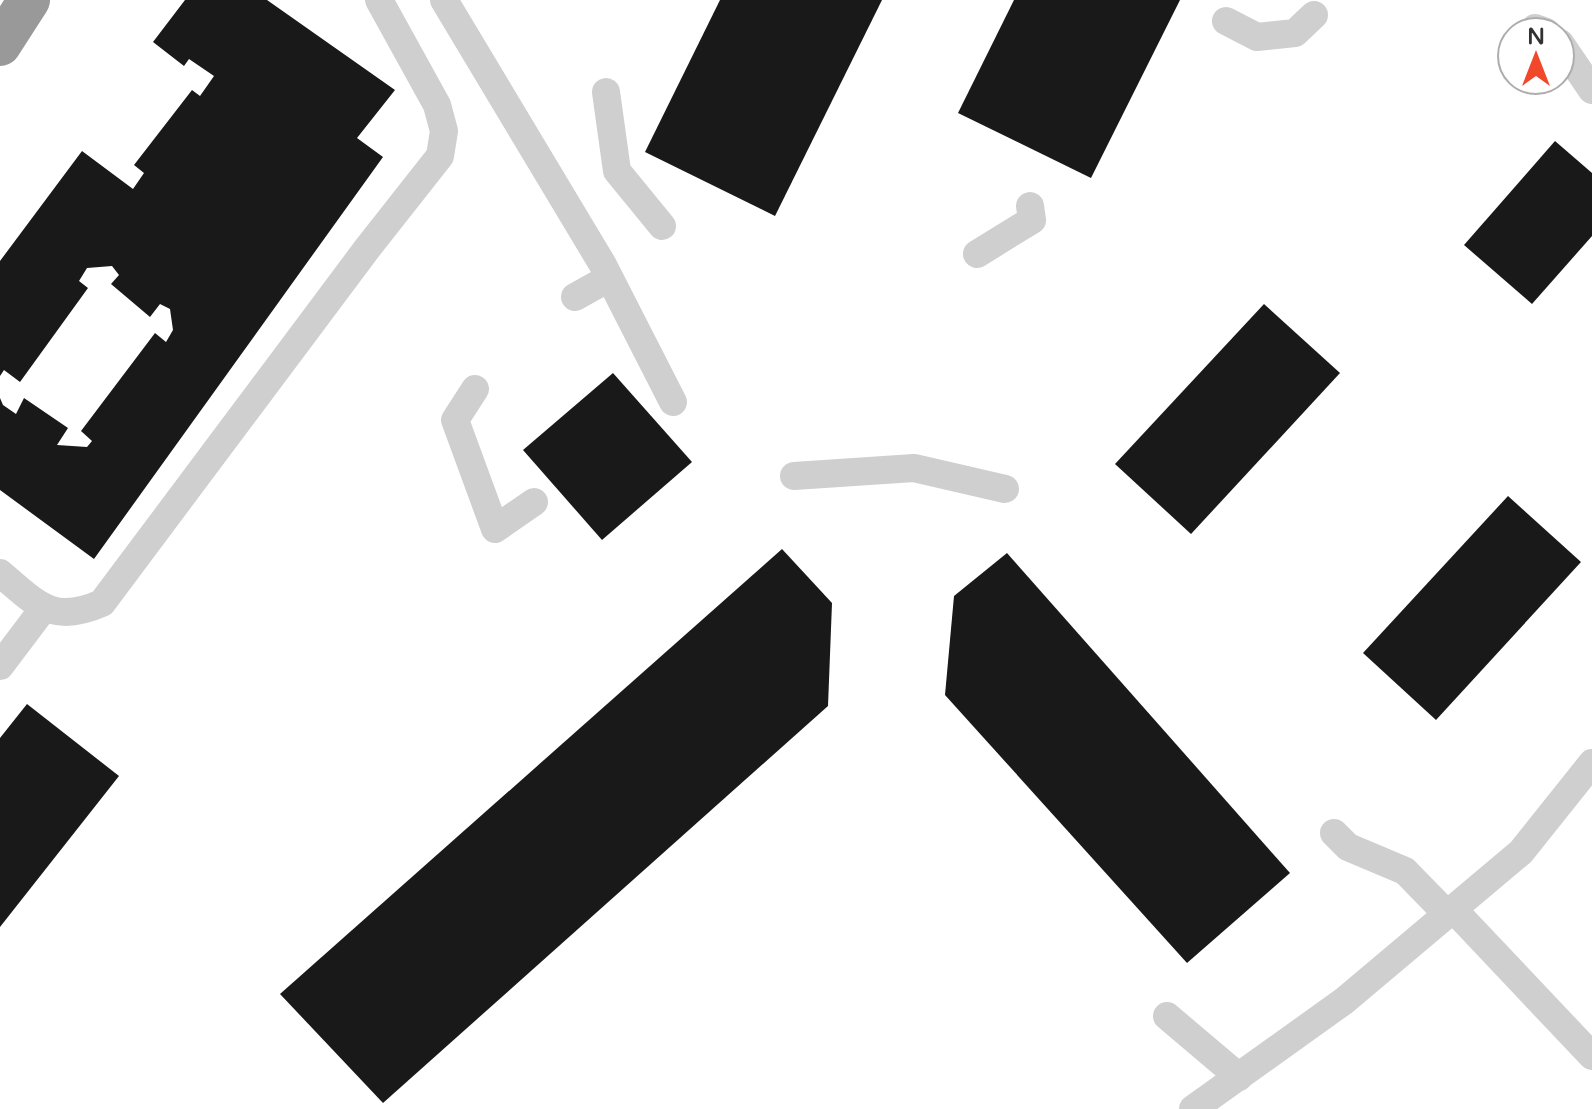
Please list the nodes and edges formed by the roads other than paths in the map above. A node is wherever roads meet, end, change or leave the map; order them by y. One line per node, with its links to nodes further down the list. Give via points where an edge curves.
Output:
1 (29, 0): 6 (highway)
2 (379, 0): 21 (street, via 437,105 444,131 440,156 102,603 83,611)
3 (444, 0): 13 (street)
4 (1314, 15): 5 (street, via 1295,33 1257,37)
5 (1226, 21)
6 (0, 45)
7 (1576, 66): 8 (street)
8 (1592, 90)
9 (606, 92): 11 (street, via 617,171)
10 (1030, 206): 12 (street, via 1032,220)
11 (662, 226)
12 (977, 254)
13 (609, 278): 14 (street); 16 (street)
14 (575, 297)
15 (475, 389): 19 (street, via 455,420 495,529)
16 (673, 402)
17 (794, 476): 18 (street, via 914,468)
18 (1005, 489)
19 (534, 502)
20 (0, 573): 21 (street)
21 (43, 609): 22 (street)
22 (0, 666)
23 (1592, 763): 25 (street, via 1521,852)
24 (1334, 833): 25 (street, via 1348,847 1405,871)
25 (1450, 911): 27 (street); 28 (street, via 1344,1001)
26 (1167, 1016): 28 (street)
27 (1592, 1056)
28 (1239, 1077): 29 (street)
29 (1193, 1109)

